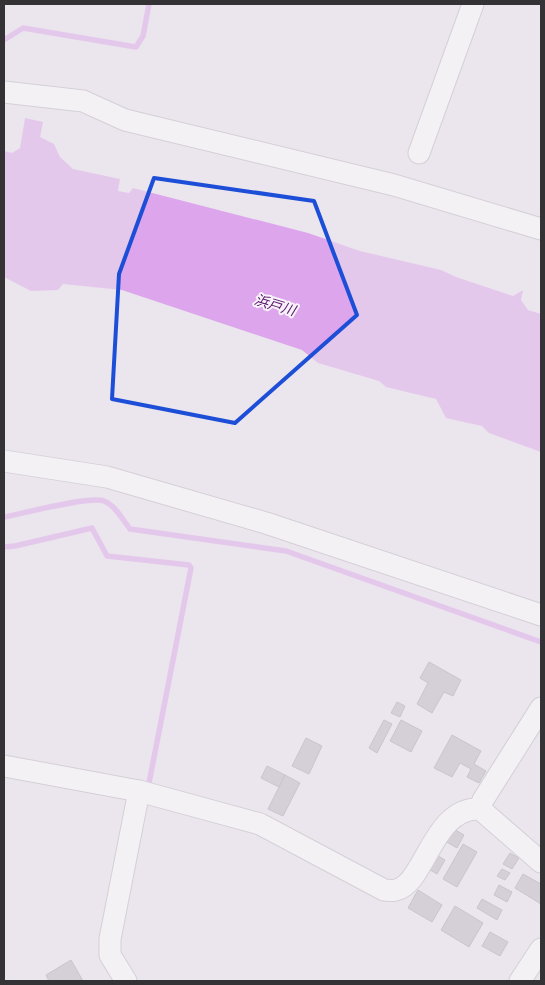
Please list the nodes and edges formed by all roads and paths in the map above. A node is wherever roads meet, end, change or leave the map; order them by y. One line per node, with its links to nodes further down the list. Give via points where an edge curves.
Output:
1 (473, 4): 3 (street)
2 (4, 92): 4 (street, via 83,101 125,120 394,185)
3 (419, 153)
4 (541, 229)
5 (4, 460): 6 (street, via 107,477 266,523)
6 (541, 615)
7 (541, 708): 10 (street)
8 (4, 766): 9 (street)
9 (139, 791): 10 (street, via 260,824 384,890 397,890 408,882 451,818 468,808); 13 (street, via 110,939 110,955)
10 (480, 809): 11 (street)
11 (541, 862)
12 (541, 949): 14 (street)
13 (126, 981)
14 (520, 981)

